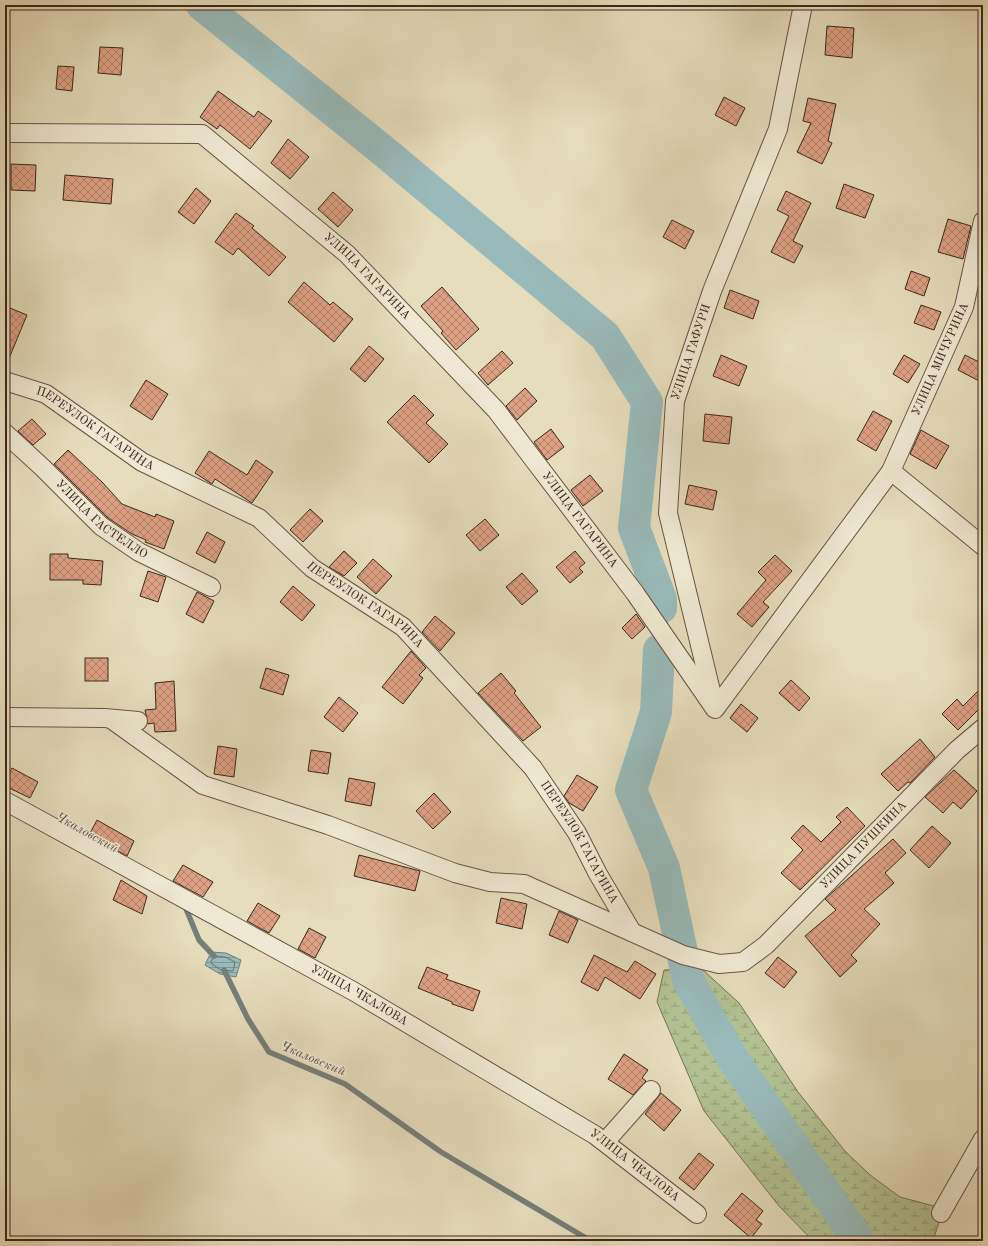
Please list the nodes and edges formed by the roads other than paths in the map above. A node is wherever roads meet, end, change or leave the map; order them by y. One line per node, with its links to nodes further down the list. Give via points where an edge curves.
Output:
1 (803, 5): 9 (street, УЛИЦА ГАФУРИ, via 778,129 712,291 675,402 668,513)
2 (5, 133): 9 (street, УЛИЦА ГАГАРИНА, via 202,134 347,254 496,410 635,593)
3 (983, 221): 6 (street, УЛИЦА МИЧУРИНА, via 964,307)
4 (5, 381): 15 (street, ПЕРЕУЛОК ГАГАРИНА, via 46,394 142,462 258,518 312,568 403,627 533,768 577,833)
5 (5, 433): 8 (street, УЛИЦА ГАСТЕЛЛО, via 101,526 139,552)
6 (891, 471): 7 (street); 9 (street, УЛИЦА МИЧУРИНА)
7 (983, 546)
8 (211, 587)
9 (716, 709)
10 (5, 717): 11 (street)
11 (112, 719): 12 (street); 15 (street, via 203,785 328,825 455,873 490,882 524,884)
12 (138, 721)
13 (983, 728): 15 (street, УЛИЦА ПУШКИНА, via 952,756 766,946 743,962 711,963 683,955)
14 (5, 801): 17 (street, УЛИЦА ЧКАЛОВА, via 353,991)
15 (632, 932)
16 (651, 1090): 17 (street)
17 (604, 1142): 20 (street, УЛИЦА ЧКАЛОВА)
18 (981, 1147): 19 (street)
19 (941, 1213)
20 (697, 1214)

